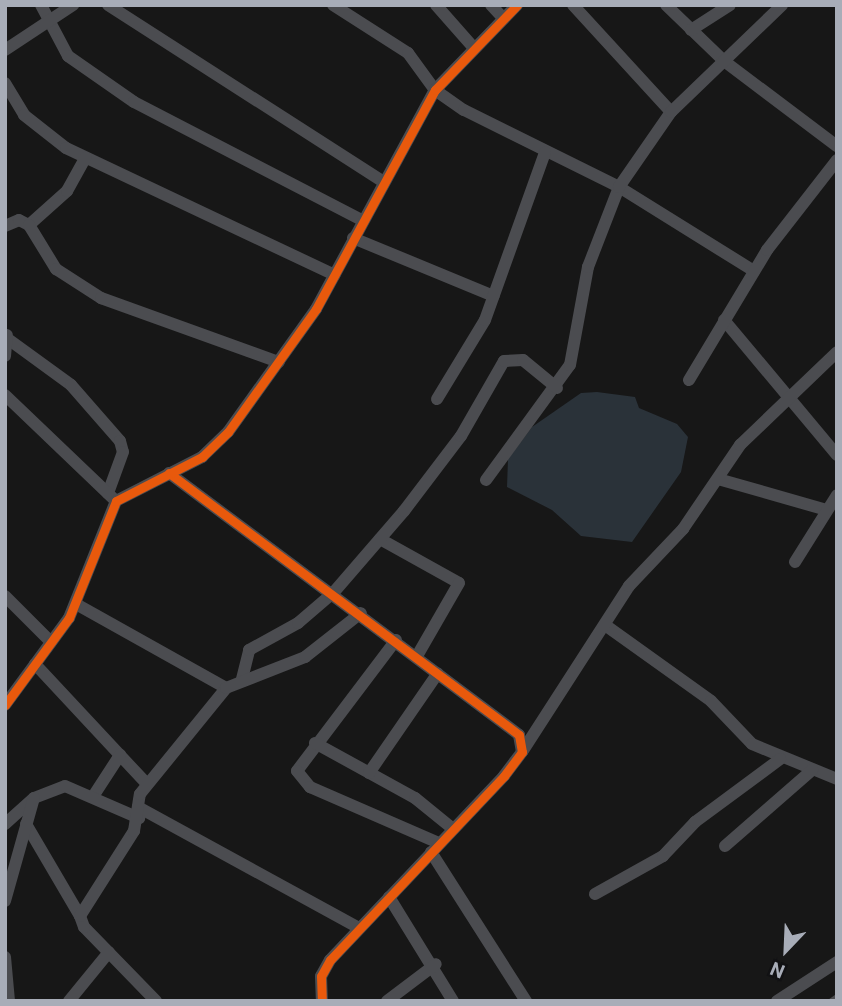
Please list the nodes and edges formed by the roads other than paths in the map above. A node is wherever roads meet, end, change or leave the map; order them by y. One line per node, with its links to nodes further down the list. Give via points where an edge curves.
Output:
1 (41, 5): 13 (street)
2 (73, 5): 13 (street)
3 (108, 5): 25 (street)
4 (333, 5): 19 (street, via 408,53)
5 (436, 5): 15 (street)
6 (491, 5): 12 (street)
7 (517, 5): 12 (street)
8 (573, 5): 20 (street)
9 (666, 5): 14 (street)
10 (730, 5): 14 (street)
11 (782, 5): 17 (street)
12 (503, 18): 15 (street)
13 (48, 25): 16 (street); 27 (street, via 68,56 134,102)
14 (691, 30): 17 (street)
15 (473, 47): 19 (street)
16 (5, 50)
17 (724, 61): 20 (street); 21 (street)
18 (5, 83): 23 (street, via 42,133)
19 (435, 90): 22 (street); 25 (street)
20 (671, 112): 26 (street)
21 (837, 146)
22 (545, 152): 26 (street); 33 (street)
23 (85, 158): 28 (street, via 58,202); 32 (street)
24 (837, 160): 31 (street)
25 (382, 181): 27 (street)
26 (619, 187): 31 (street); 40 (street, via 596,239 577,343)
27 (362, 220): 30 (street)
28 (29, 225): 29 (street, via 19,220); 38 (street, via 44,255 78,286)
29 (5, 226)
30 (353, 238): 32 (street); 33 (street)
31 (754, 271): 34 (street)
32 (335, 275): 38 (street)
33 (494, 296): 42 (street)
34 (724, 320): 39 (street); 43 (street)
35 (7, 335): 37 (street); 49 (street, via 71,385 120,441 123,452)
36 (837, 352): 43 (street)
37 (5, 356)
38 (279, 362): 45 (street, via 216,447)
39 (689, 380)
40 (557, 388): 47 (street); 51 (street, via 523,360 504,361 449,453)
41 (5, 395): 49 (street)
42 (437, 398)
43 (789, 398): 44 (street); 46 (street, via 740,445)
44 (837, 455)
45 (169, 473): 49 (street); 53 (street)
46 (718, 479): 50 (street); 57 (street, via 683,529 629,586)
47 (486, 481)
48 (837, 495): 50 (street)
49 (112, 497): 55 (street)
50 (827, 510): 52 (street)
51 (380, 539): 53 (street); 60 (street, via 459,583)
52 (795, 562)
53 (334, 592): 56 (street); 63 (street, via 298,624 249,650)
54 (5, 596): 59 (street)
55 (76, 604): 59 (street); 64 (street)
56 (361, 613): 58 (street); 63 (street, via 304,657)
57 (605, 625): 67 (street); 69 (street, via 711,701 752,744)
58 (396, 640): 60 (street); 66 (street)
59 (51, 642): 61 (street)
60 (417, 656): 62 (street)
61 (35, 664): 65 (street); 68 (street)
62 (438, 673): 67 (street, via 505,721 519,735); 72 (street)
63 (242, 679): 64 (street)
64 (226, 688): 74 (street)
65 (5, 705)
66 (315, 743): 72 (street); 82 (street, via 297,771 300,780)
67 (522, 752): 80 (street)
68 (120, 755): 74 (street); 75 (street)
69 (780, 759): 71 (street); 83 (street, via 695,822 663,856)
70 (837, 762): 73 (street)
71 (813, 770): 73 (street); 81 (street)
72 (369, 773): 80 (street)
73 (833, 777)
74 (146, 783): 77 (street)
75 (94, 795): 76 (street, via 65,786); 77 (street)
76 (34, 798): 78 (street); 79 (street)
77 (139, 813): 86 (street); 87 (street)
78 (5, 824)
79 (26, 824): 85 (street); 86 (street)
80 (453, 829): 82 (street)
81 (725, 846)
82 (435, 847): 84 (street); 98 (street)
83 (595, 894)
84 (389, 897): 87 (street); 91 (street)
85 (5, 901)
86 (80, 916): 88 (street)
87 (359, 928): 95 (street, via 326,968)
88 (109, 952): 93 (street); 94 (street)
89 (5, 957): 92 (street)
90 (837, 962): 99 (street)
91 (436, 964): 96 (street); 97 (street)
92 (9, 1001)
93 (69, 1001)
94 (156, 1001)
95 (322, 1001)
96 (387, 1001)
97 (453, 1001)
98 (526, 1001)
99 (777, 1001)

